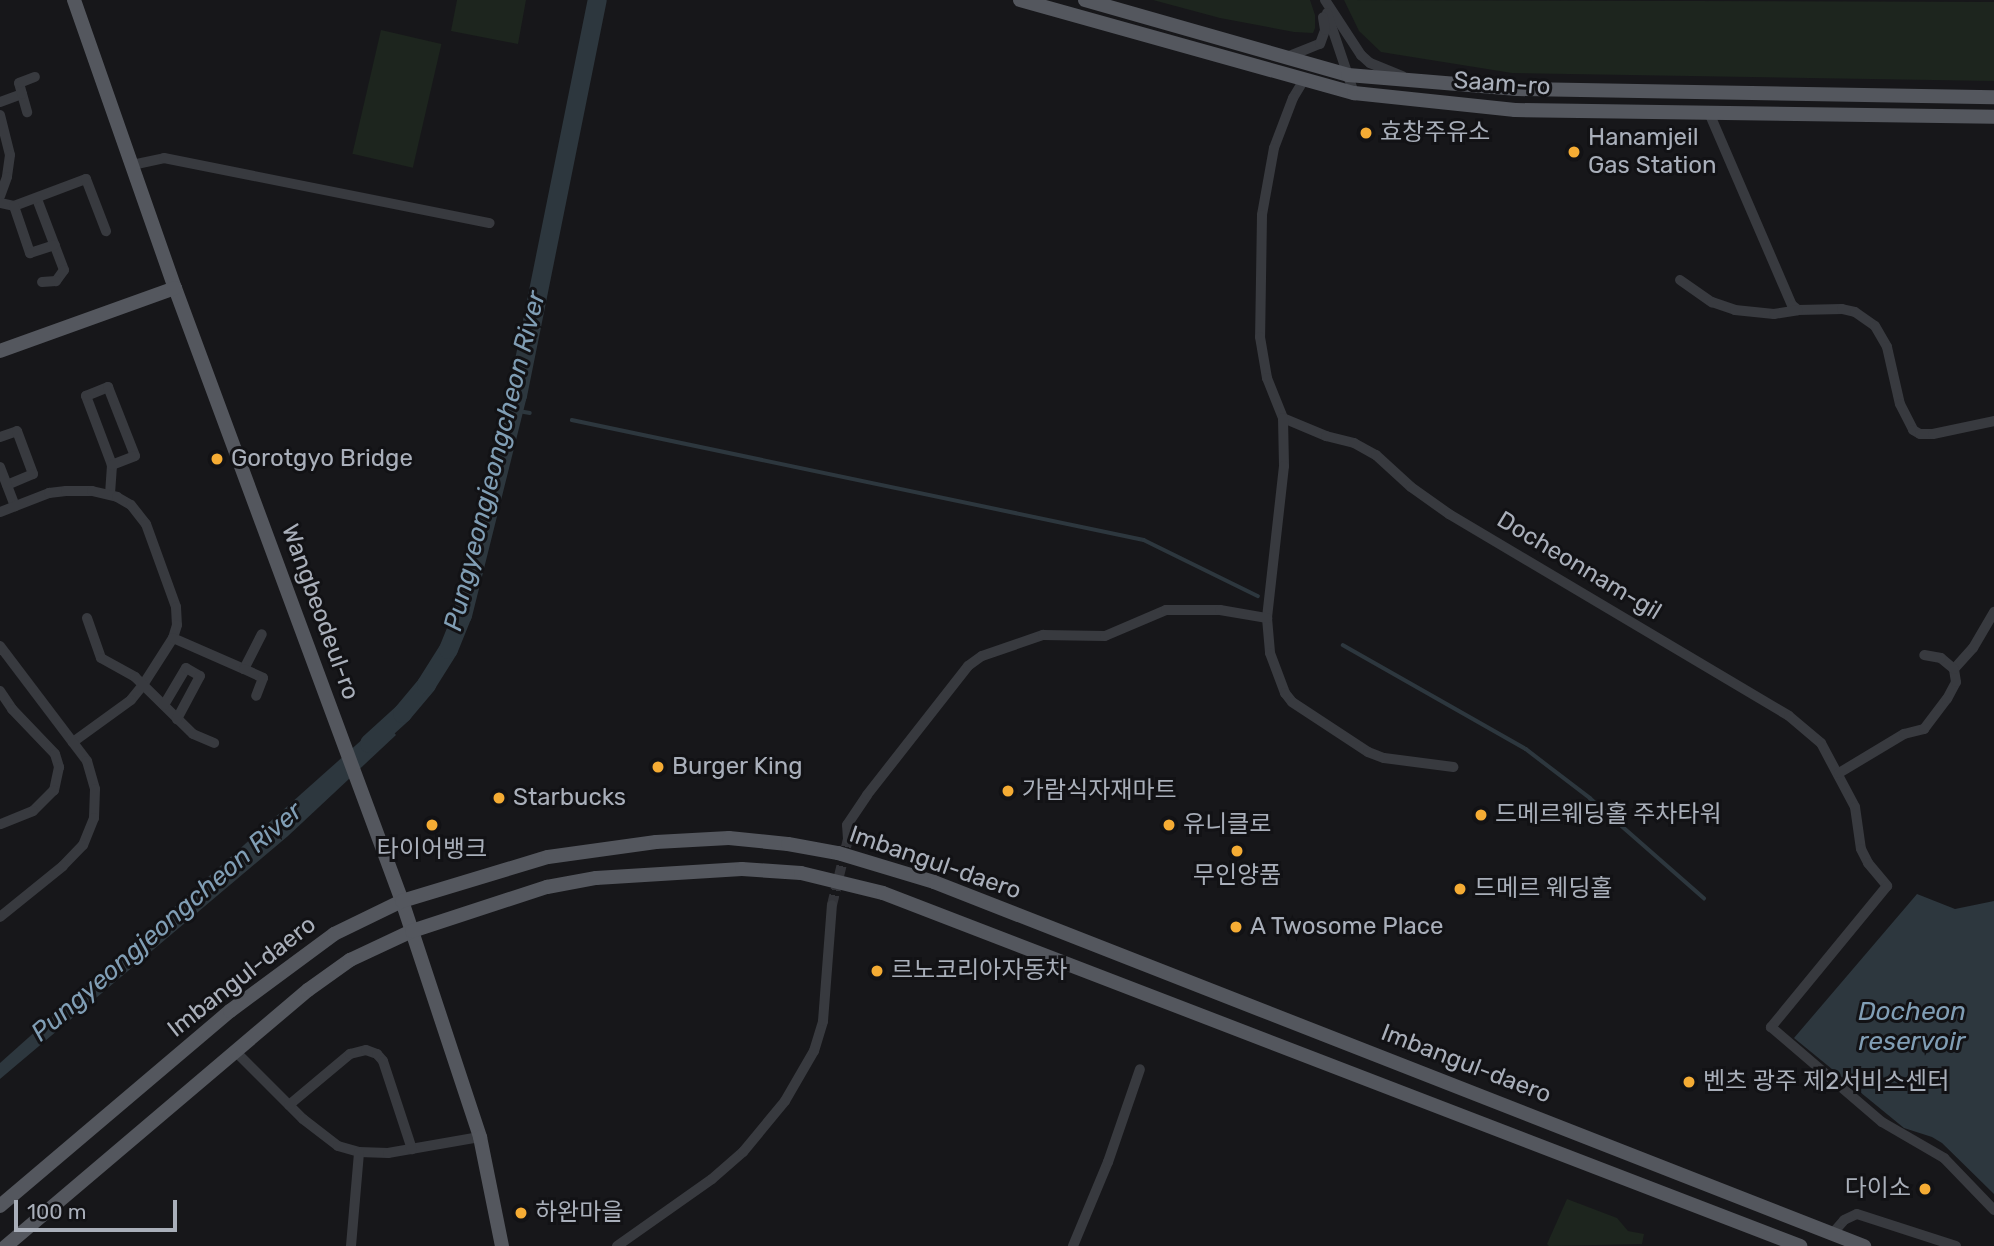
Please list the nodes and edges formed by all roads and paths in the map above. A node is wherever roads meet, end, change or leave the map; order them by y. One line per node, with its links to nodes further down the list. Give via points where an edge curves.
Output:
1 (74, 0): 18 (main road, Wangbeodeul-ro)
2 (1020, 0): 8 (main road, Saam-ro)
3 (1085, 0): 5 (main road, Saam-ro)
4 (1323, 0): 5 (street, via 1323,39 1315,48); 6 (street); 9 (street, via 1361,55)
5 (1286, 58): 6 (main road, Saam-ro)
6 (1348, 75): 9 (main road, Saam-ro); 10 (street)
7 (35, 77): 11 (street, via 19,83)
8 (1305, 78): 10 (main road, Saam-ro); 31 (street, via 1281,127 1262,215 1261,337 1267,378)
9 (1414, 81): 12 (main road, Saam-ro, via 1517,89)
10 (1354, 93): 16 (main road, Saam-ro, via 1515,110)
11 (22, 94): 13 (street); 14 (street)
12 (1994, 97)
13 (0, 102)
14 (27, 112)
15 (0, 115): 19 (street, via 10,155)
16 (1710, 115): 17 (main road, Saam-ro); 29 (street, via 1784,292)
17 (1994, 117)
18 (132, 165): 23 (street, via 164,158); 28 (main road, Wangbeodeul-ro)
19 (0, 196)
20 (37, 199): 22 (street); 24 (street, via 86,180); 25 (street)
21 (0, 203): 22 (street)
22 (14, 206): 25 (street, via 30,253)
23 (490, 223)
24 (106, 232)
25 (55, 244): 27 (street, via 64,270 56,281)
26 (1680, 280): 29 (street, via 1712,302 1735,310 1774,314)
27 (42, 282)
28 (175, 288): 30 (main road); 60 (main road, Wangbeodeul-ro)
29 (1798, 310): 32 (street, via 1842,309 1875,326 1887,347 1905,418 1920,434)
30 (0, 351)
31 (1283, 418): 42 (street, via 1284,466); 57 (street, Docheonnam-gil, via 1376,455 1449,514 1789,716 1821,743)
32 (1994, 421)
33 (0, 437): 36 (street, via 17,431 33,474)
34 (112, 465): 34 (street, via 86,396 108,387 135,456); 37 (street)
35 (0, 467): 36 (street)
36 (7, 485): 38 (street)
37 (110, 494): 38 (street, via 66,491); 44 (street, via 131,505 146,524 176,607)
38 (15, 506): 39 (street)
39 (0, 512)
40 (1994, 612): 47 (street, via 1973,648)
41 (87, 618): 49 (street, via 101,658)
42 (1267, 618): 56 (street, via 1275,672 1292,702 1368,752); 59 (street, via 1220,610 1166,610 1105,636 1043,635 982,656 968,666 867,795 848,825)
43 (262, 634): 48 (street)
44 (173, 638): 48 (street); 49 (street)
45 (0, 646): 54 (street)
46 (1924, 654): 47 (street, via 1941,658)
47 (1954, 668): 57 (street, via 1954,689 1924,729 1904,734)
48 (244, 669): 51 (street, via 263,678)
49 (143, 685): 52 (street); 54 (street, via 131,700)
50 (0, 691): 58 (street, via 55,754 60,767 54,790 33,811)
51 (256, 696)
52 (164, 705): 53 (street); 53 (street, via 186,668 200,676)
53 (177, 719): 55 (street, via 193,734)
54 (73, 742): 62 (street, via 87,761 96,789 94,818 83,845)
55 (214, 743)
56 (1453, 767)
57 (1839, 773): 71 (street, Docheonnam-gil, via 1856,807 1861,849 1887,886 1771,1027 1882,1122 1944,1158)
58 (0, 824)
59 (848, 839)
60 (402, 901): 63 (main road, Wangbeodeul-ro); 70 (main road, Imbangul-daero, via 334,934 295,960); 72 (main road, Imbangul-daero, via 548,857 656,842 729,838 838,853 934,882)
61 (832, 905): 76 (street, via 823,1021 814,1051 785,1101 743,1152)
62 (0, 917)
63 (412, 931): 64 (main road, Imbangul-daero, via 350,960); 67 (main road, Wangbeodeul-ro); 78 (main road, Imbangul-daero, via 528,892 596,878 742,869 801,873 846,883 1023,946)
64 (236, 1052): 66 (street); 73 (main road, Imbangul-daero)
65 (1140, 1069): 77 (street)
66 (289, 1105): 68 (street, via 350,1054 366,1050 383,1062); 69 (street, via 321,1136)
67 (480, 1137): 68 (street); 75 (main road, Wangbeodeul-ro)
68 (412, 1149): 69 (street)
69 (359, 1152): 74 (street)
70 (0, 1206)
71 (1994, 1210)
72 (1832, 1234): 79 (main road, Imbangul-daero); 80 (street, via 1857,1214)
73 (6, 1246)
74 (351, 1246)
75 (502, 1246)
76 (617, 1246)
77 (1073, 1246)
78 (1800, 1246)
79 (1864, 1246)
80 (1956, 1246)

